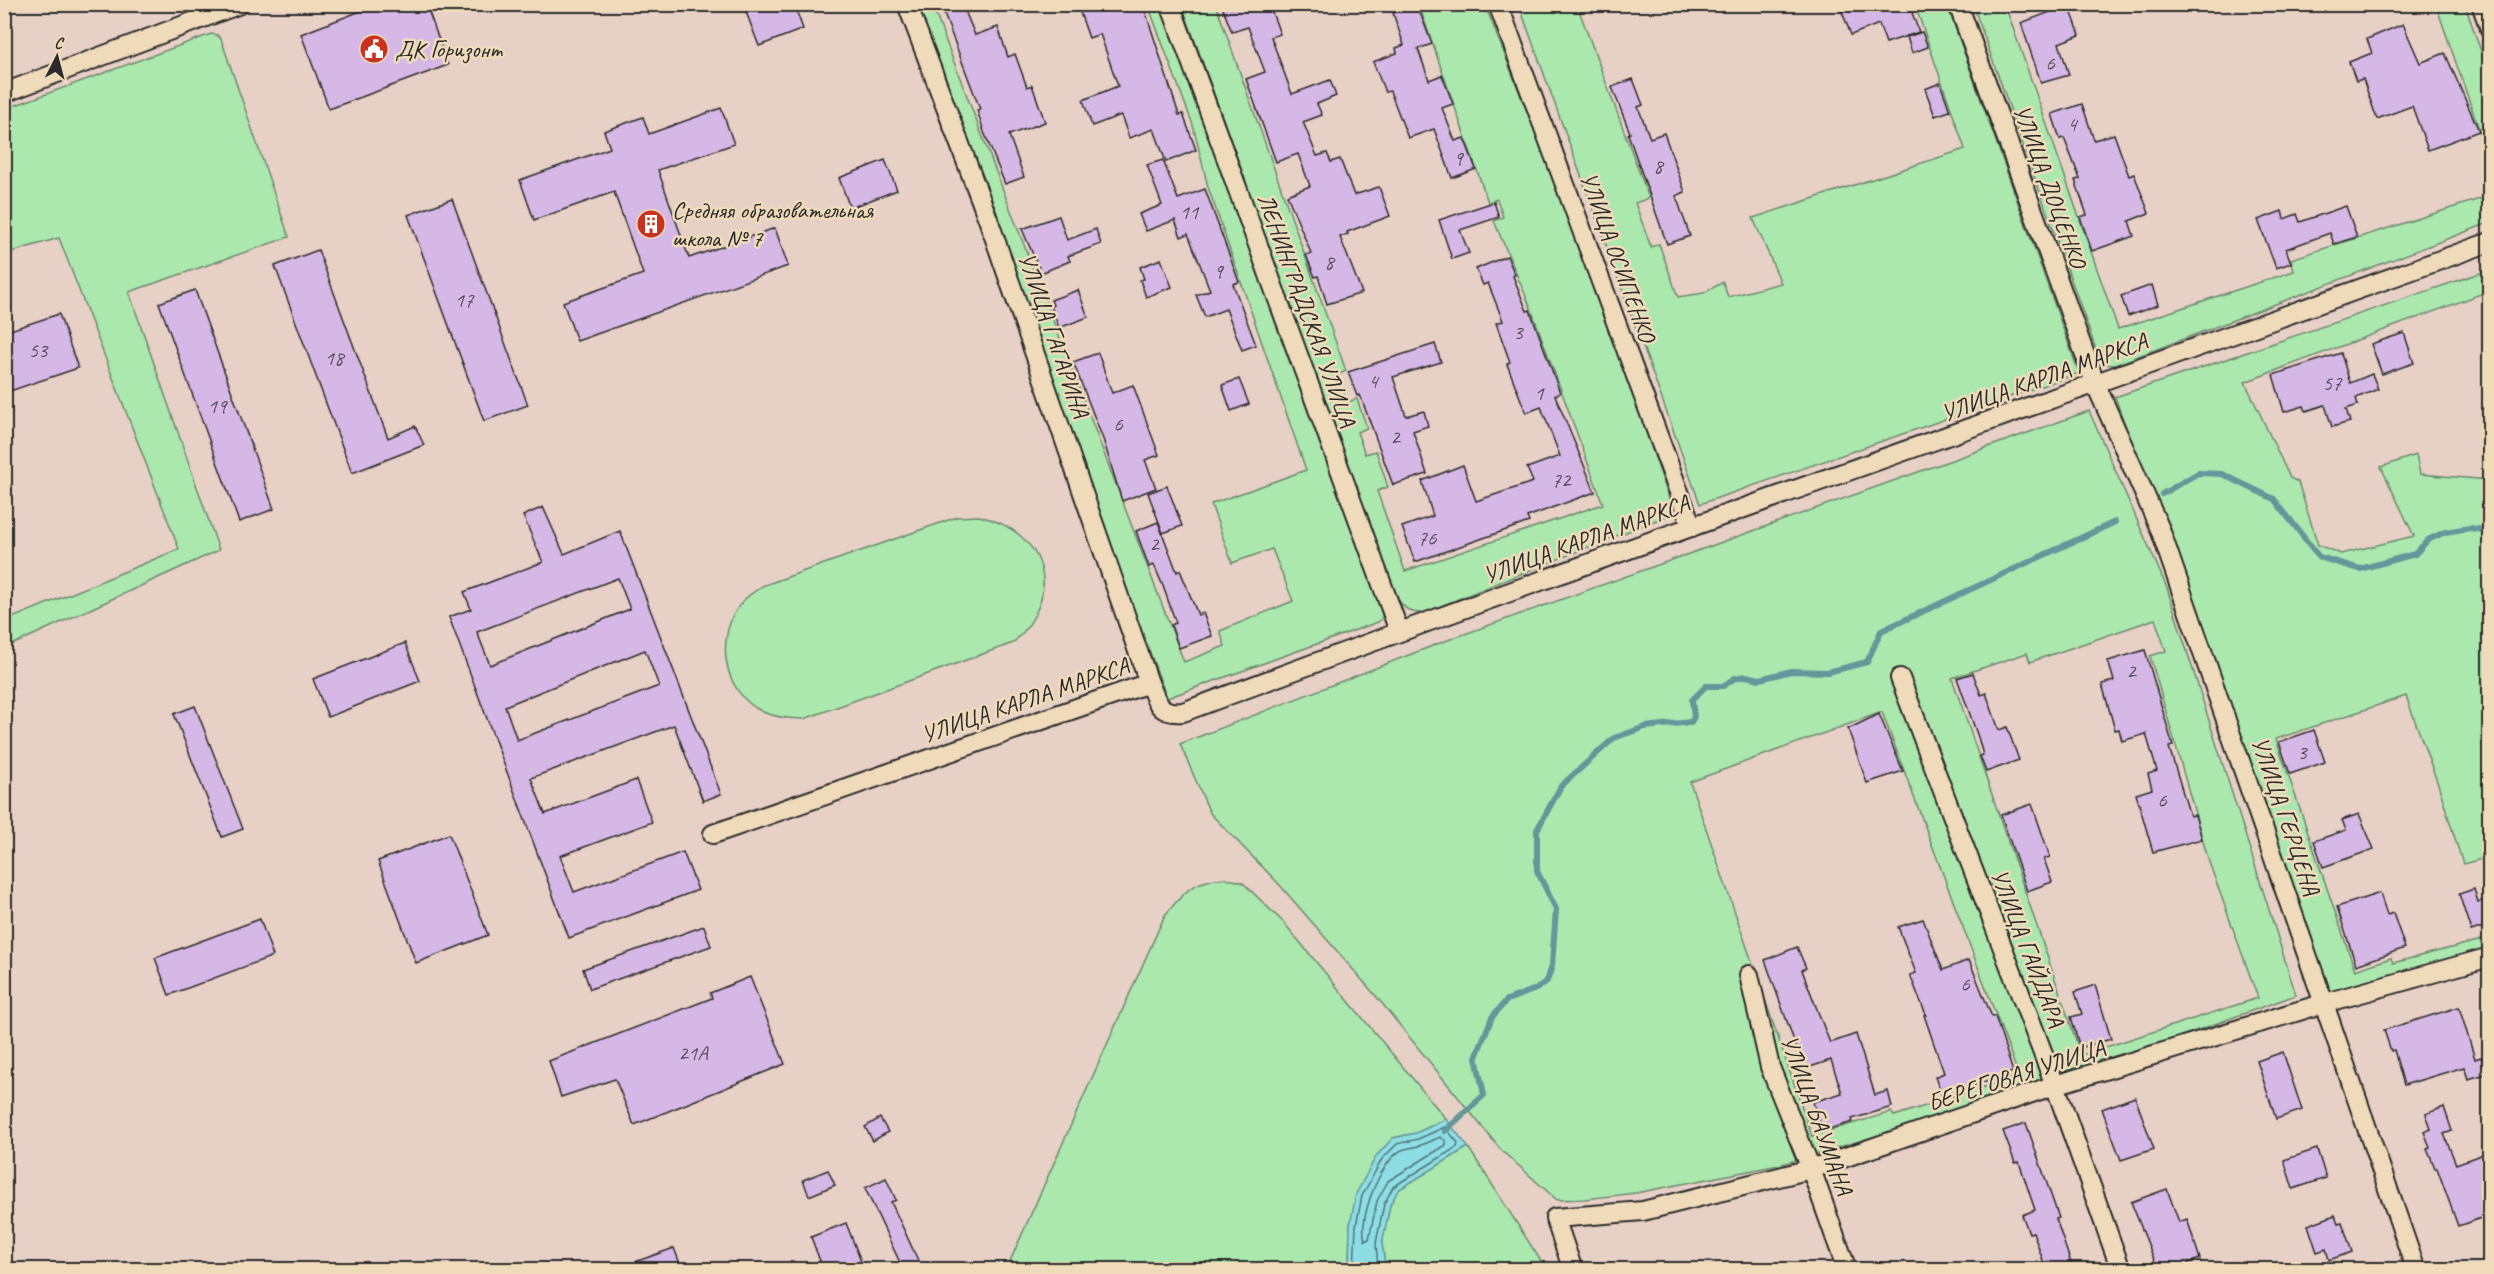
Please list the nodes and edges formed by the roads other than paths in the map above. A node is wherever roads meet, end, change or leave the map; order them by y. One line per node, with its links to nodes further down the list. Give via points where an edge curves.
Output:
1 (240, 4): 8 (street)
2 (907, 4): 14 (street, УЛИЦА ГАГАРИНА, via 992,230)
3 (1170, 4): 12 (street, ЛЕНИНГРАДСКАЯ УЛИЦА)
4 (1498, 4): 11 (street, УЛИЦА ОСИПЕНКО)
5 (1958, 4): 10 (street, УЛИЦА ДОЦЕНКО)
6 (2481, 4): 7 (street)
7 (2490, 29)
8 (4, 93)
9 (2490, 242): 10 (street, УЛИЦА КАРЛА МАРКСА)
10 (2096, 385): 11 (street, УЛИЦА КАРЛА МАРКСА); 18 (street, УЛИЦА ГЕРЦЕНА, via 2160,529)
11 (1692, 527): 12 (street, УЛИЦА КАРЛА МАРКСА)
12 (1399, 631): 14 (street, УЛИЦА КАРЛА МАРКСА, via 1183,712 1169,713 1159,707)
13 (1900, 678): 19 (street, УЛИЦА ГАЙДАРА)
14 (1149, 683): 15 (street, УЛИЦА КАРЛА МАРКСА)
15 (713, 834)
16 (2490, 957): 18 (street, БЕРЕГОВАЯ УЛИЦА)
17 (1749, 975): 20 (street, УЛИЦА БАУМАНА, via 1770,1067)
18 (2325, 1003): 19 (street, БЕРЕГОВАЯ УЛИЦА); 24 (street, УЛИЦА ГЕРЦЕНА)
19 (2055, 1085): 20 (street, БЕРЕГОВАЯ УЛИЦА); 23 (street, УЛИЦА ГАЙДАРА)
20 (1811, 1169): 21 (street, БЕРЕГОВАЯ УЛИЦА, via 1643,1211 1555,1218); 22 (street, УЛИЦА БАУМАНА)
21 (1573, 1269)
22 (1847, 1269)
23 (2121, 1269)
24 (2416, 1269)

